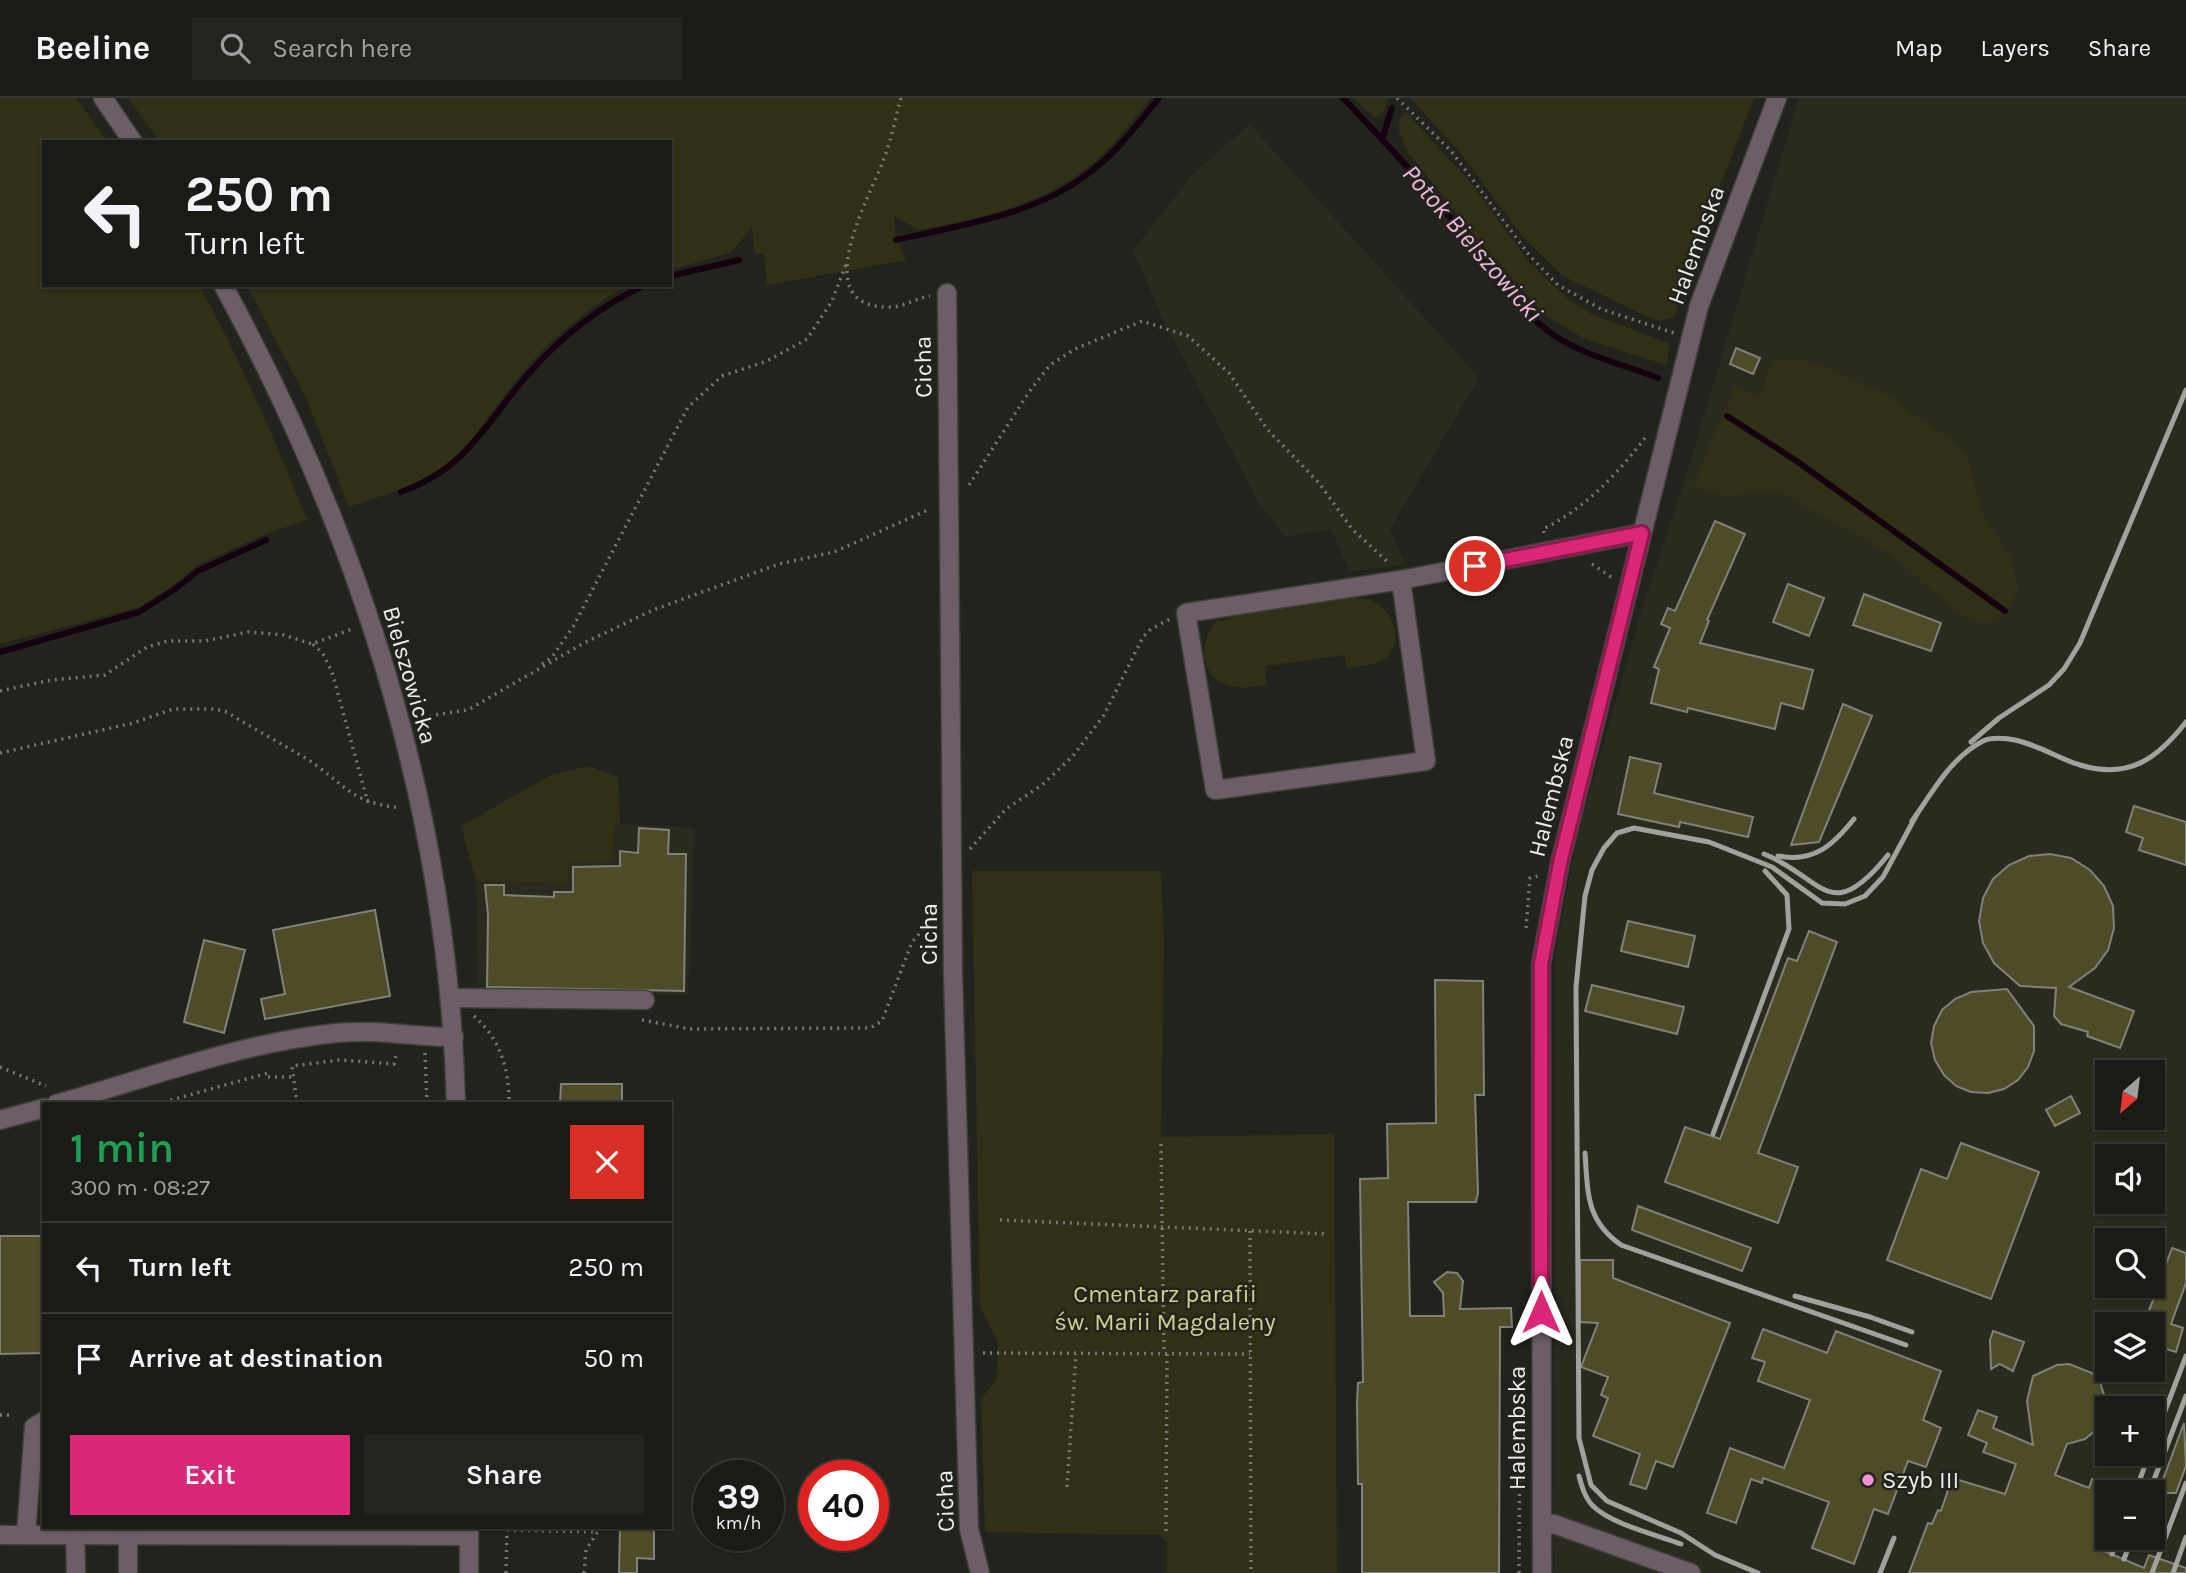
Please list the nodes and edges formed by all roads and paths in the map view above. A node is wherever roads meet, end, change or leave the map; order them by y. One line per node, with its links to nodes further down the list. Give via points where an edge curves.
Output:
1 (103, 98): 5 (street)
2 (901, 98): 6 (path)
3 (1397, 98): 9 (path, via 1451,150 1530,256 1558,285 1601,309)
4 (1777, 98): 11 (street, Halembska, via 1699,306)
5 (132, 140)
6 (846, 264): 8 (path, via 848,285 871,305 908,305 925,296); 16 (path, via 832,301 807,339 722,376 688,407 563,643)
7 (224, 287): 18 (street, Bielszowicka, via 285,402 318,477 359,587)
8 (947, 293): 10 (street, Cicha)
9 (1679, 334)
10 (950, 496): 12 (path, via 971,483 1000,433 1050,365 1074,349 1143,321 1188,337 1229,373 1267,429 1319,483 1352,529); 16 (path, via 938,506 834,552 779,564 653,610); 22 (street, Cicha)
11 (1642, 533): 12 (street); 53 (street, Halembska, via 1560,863 1541,964)
12 (1399, 575): 13 (street); 13 (street, via 1426,761 1215,790)
13 (1186, 613): 22 (path, via 1151,629 1104,715 1073,756 1042,785 1006,809)
14 (359, 638): 15 (path, via 355,628)
15 (313, 644): 17 (path, via 296,637 248,632 205,641 168,641 147,647 105,675); 21 (path, via 332,672)
16 (526, 675): 18 (path, via 468,710 434,715)
17 (0, 691)
18 (402, 729): 24 (street, Bielszowicka)
19 (0, 753): 21 (path, via 133,723 173,709 215,709 306,758)
20 (402, 795): 21 (path, via 404,808)
21 (368, 803)
22 (954, 871): 45 (street, Cicha, via 955,1064)
23 (937, 914): 26 (path, via 916,935 886,1013 870,1028 690,1029)
24 (460, 998): 25 (street); 27 (street, Bielszowicka); 37 (path, via 501,1051)
25 (645, 1000)
26 (636, 1018)
27 (454, 1037): 32 (street, via 355,1032 267,1043 171,1068); 36 (street, Bielszowicka)
28 (400, 1049): 31 (path, via 394,1064 313,1062 292,1066)
29 (425, 1049): 35 (path)
30 (0, 1067): 32 (path, via 38,1084 73,1089)
31 (294, 1077): 33 (path, via 268,1075); 34 (path)
32 (84, 1099)
33 (165, 1102)
34 (297, 1102)
35 (427, 1102)
36 (456, 1102)
37 (509, 1102)
38 (42, 1109): 39 (street)
39 (0, 1120)
40 (1161, 1144): 42 (path)
41 (1000, 1220): 42 (path)
42 (1162, 1227): 43 (path); 47 (path)
43 (1250, 1231): 44 (path); 48 (path)
44 (1327, 1234)
45 (966, 1353): 46 (path); 69 (street, Cicha, via 969,1529)
46 (1076, 1354): 47 (path); 52 (path)
47 (1166, 1354): 48 (path); 57 (path)
48 (1250, 1354): 70 (path)
49 (0, 1415): 50 (path)
50 (9, 1415)
51 (42, 1422): 61 (street, via 34,1427)
52 (1067, 1487)
53 (1542, 1525): 71 (street, Halembska); 72 (street, via 1555,1524)
54 (507, 1529): 55 (path); 67 (path)
55 (599, 1530): 68 (path, via 586,1550)
56 (248, 1531): 58 (street); 59 (street)
57 (1166, 1531)
58 (153, 1532): 63 (street)
59 (469, 1532): 66 (street)
60 (0, 1535): 61 (street)
61 (26, 1535): 62 (street)
62 (75, 1535): 63 (street); 64 (street)
63 (128, 1536): 65 (street)
64 (76, 1573)
65 (128, 1573)
66 (469, 1573)
67 (506, 1573)
68 (584, 1573)
69 (980, 1573)
70 (1251, 1573)
71 (1542, 1573)
72 (1691, 1573)

